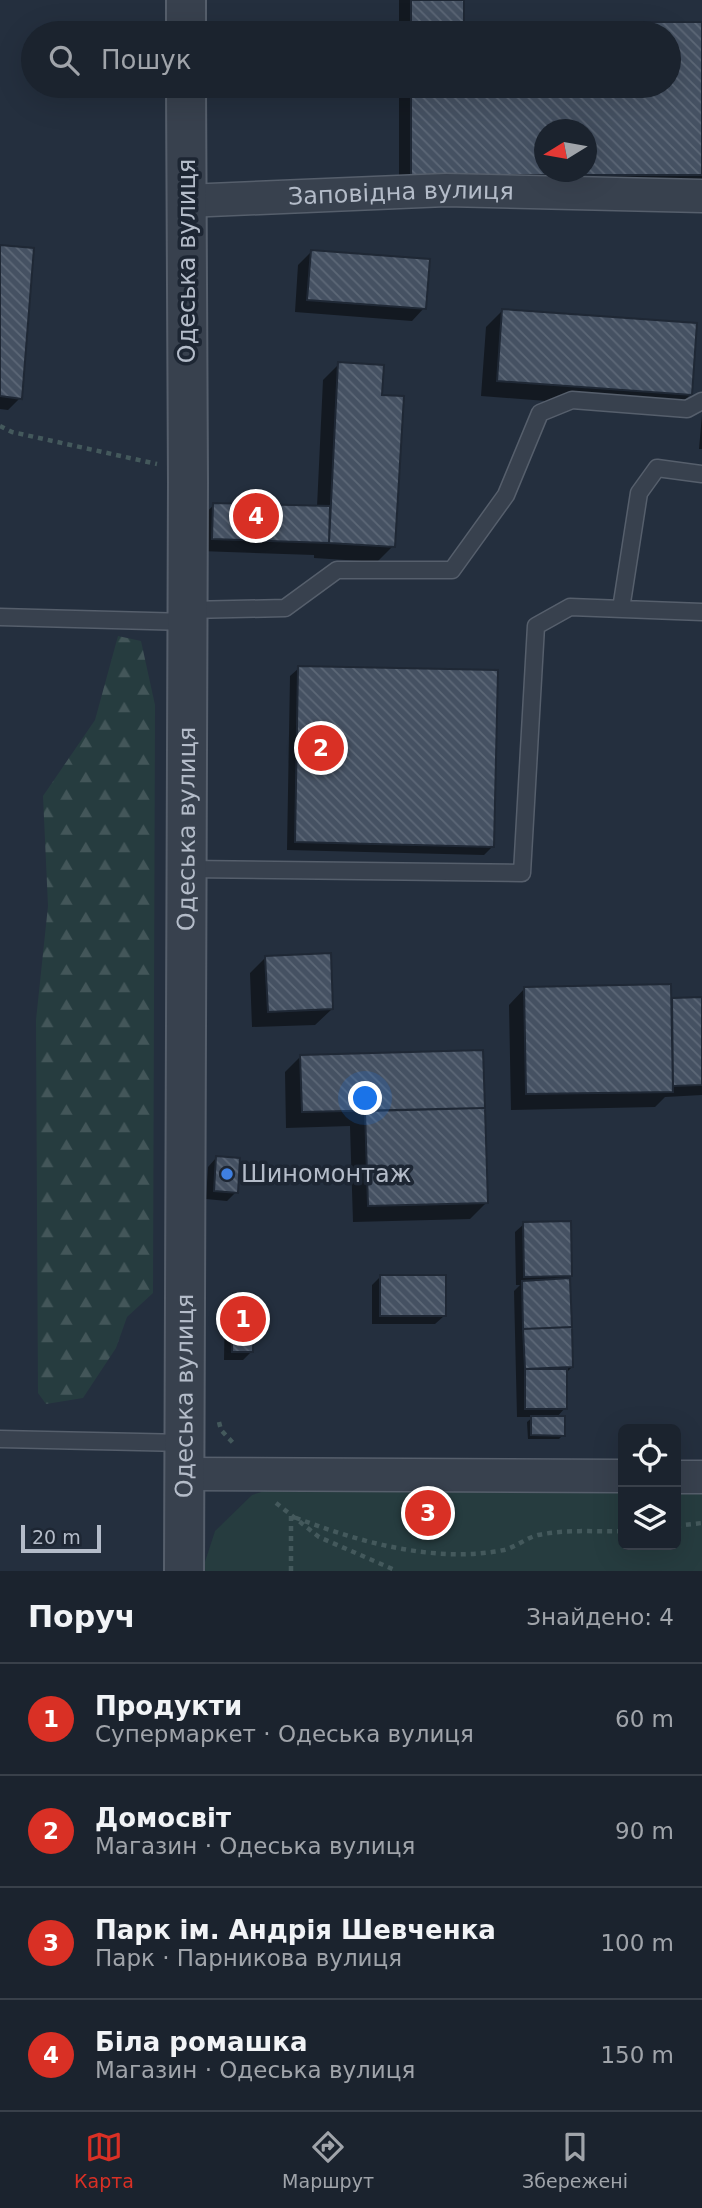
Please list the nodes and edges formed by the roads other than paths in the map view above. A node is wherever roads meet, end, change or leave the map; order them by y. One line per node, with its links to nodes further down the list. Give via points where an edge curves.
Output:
1 (186, 0): 2 (street)
2 (186, 21)
3 (186, 98): 5 (street, Одеська вулиця)
4 (702, 196): 5 (street, Заповідна вулиця, via 446,190)
5 (186, 201): 10 (street, Одеська вулиця)
6 (702, 401): 10 (lane, via 687,409 572,400 540,414 506,495 452,570 337,570 285,608)
7 (702, 474): 8 (lane, via 657,468 639,493)
8 (621, 609): 9 (lane); 12 (lane, via 570,607 536,626 522,873)
9 (702, 612)
10 (188, 616): 11 (lane); 12 (street, Одеська вулиця)
11 (0, 617)
12 (187, 869): 14 (street, Одеська вулиця)
13 (0, 1438): 14 (lane)
14 (186, 1459): 15 (street, via 268,1474); 18 (street, Одеська вулиця)
15 (618, 1476)
16 (681, 1476): 17 (street)
17 (702, 1477)
18 (184, 1571)

